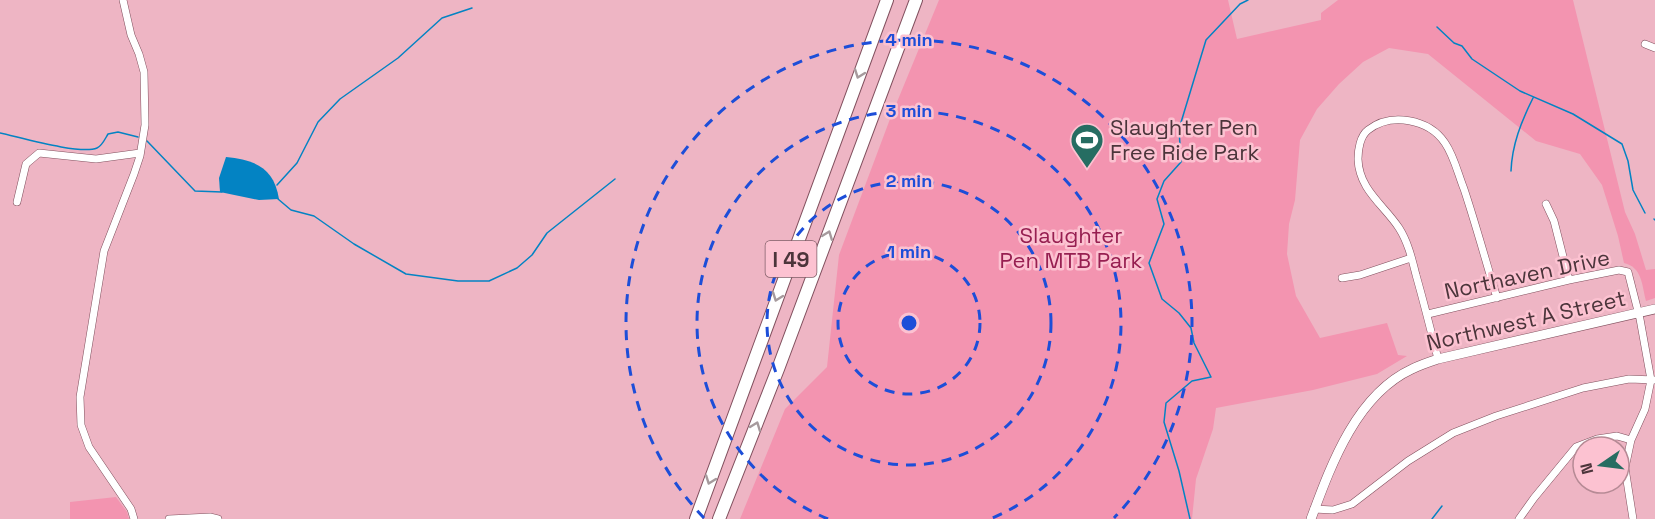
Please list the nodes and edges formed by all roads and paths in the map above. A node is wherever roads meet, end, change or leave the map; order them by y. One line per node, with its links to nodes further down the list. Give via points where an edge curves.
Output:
1 (123, 0): 6 (street, via 144,72 146,109)
2 (887, 0): 25 (highway, I 49, one-way to 25)
3 (916, 0): 26 (highway, I 49, one-way to 3)
4 (1645, 44): 5 (street)
5 (1655, 48)
6 (140, 153): 7 (street, via 96,159 39,153 26,164); 22 (street, via 104,251 80,397 81,425 89,447 131,508)
7 (17, 202)
8 (1546, 204): 11 (street)
9 (1412, 258): 10 (street); 12 (street, via 1398,227 1363,181 1358,161 1359,144 1367,130 1385,122 1412,120 1432,129 1445,142); 15 (street)
10 (1342, 278)
11 (1569, 280): 12 (street, Northaven Drive); 14 (street, Northaven Drive, via 1619,270 1628,272)
12 (1497, 298): 15 (street, Northaven Drive)
13 (1655, 309): 14 (street, Northwest A Street)
14 (1639, 313): 16 (street, Northwest A Street); 17 (street)
15 (1428, 314): 16 (street)
16 (1438, 359): 21 (street, Northwest A Street, via 1410,369 1378,393 1354,422)
17 (1653, 380): 18 (street); 21 (street, via 1629,379 1583,388 1496,416 1453,433 1352,504)
18 (1631, 440)
19 (1571, 453): 27 (street)
20 (1629, 495): 28 (street)
21 (1312, 514)
22 (134, 519)
23 (170, 519): 24 (street)
24 (218, 519)
25 (696, 519)
26 (719, 519)
27 (1519, 519)
28 (1633, 519)

